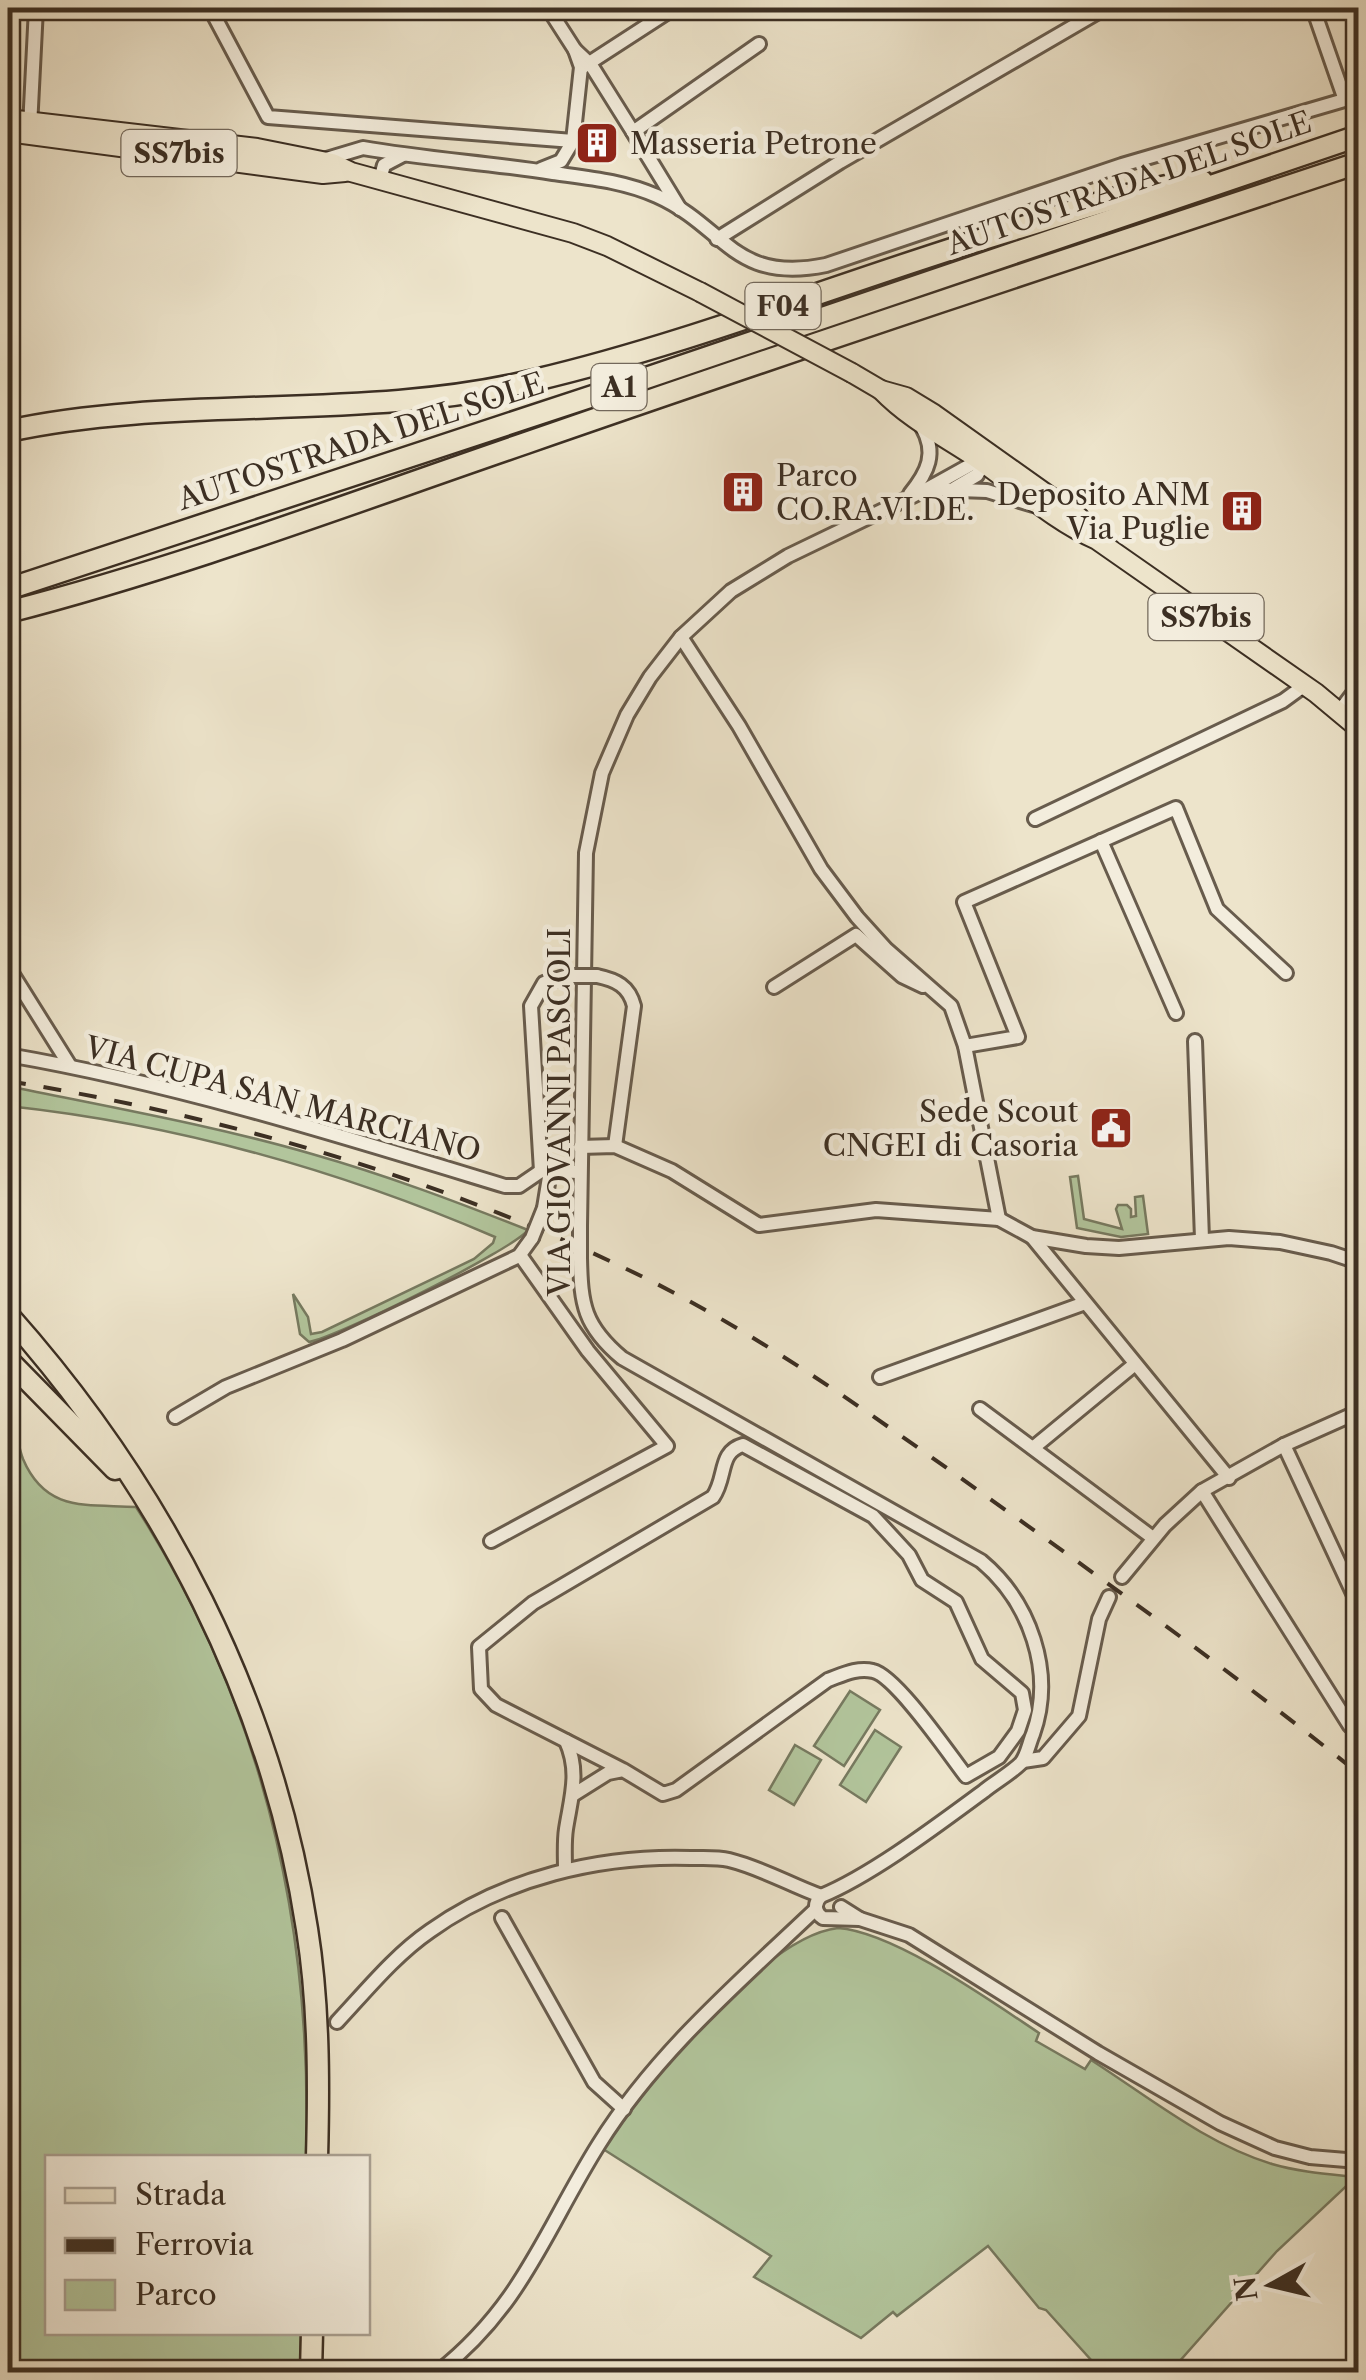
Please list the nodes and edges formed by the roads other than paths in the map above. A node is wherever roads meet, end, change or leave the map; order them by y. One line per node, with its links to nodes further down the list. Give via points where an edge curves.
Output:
1 (36, 8): 11 (street)
2 (210, 8): 15 (street, via 268,117)
3 (548, 8): 8 (street)
4 (674, 8): 8 (street)
5 (1106, 8): 24 (street)
6 (1313, 8): 9 (street)
7 (759, 44): 13 (street)
8 (586, 66): 13 (street); 15 (street)
9 (1351, 98): 24 (street, via 1122,164 826,265 772,268)
10 (8, 118): 11 (main road, SS7bis)
11 (30, 128): 12 (main road, SS7bis); 17 (main road, SS7bis); 20 (main road, SS7bis, via 323,174)
12 (8, 132)
13 (633, 132): 23 (street)
14 (1358, 136): 21 (highway, AUTOSTRADA DEL SOLE / A1)
15 (573, 141): 19 (street, via 561,161)
16 (406, 154): 17 (street, via 363,148); 19 (street); 22 (street, via 384,165)
17 (323, 160): 20 (main road, SS7bis)
18 (1358, 164): 35 (highway, AUTOSTRADA DEL SOLE / A1)
19 (539, 170): 23 (street, via 618,182)
20 (351, 172): 22 (main road, SS7bis)
21 (1228, 178): 27 (highway, F04, via 1166,184 532,381 332,406 134,416); 34 (highway, AUTOSTRADA DEL SOLE / A1)
22 (380, 180): 25 (main road, SS7bis, bridge, via 607,246)
23 (682, 211): 24 (street)
24 (717, 239)
25 (882, 390): 26 (main road, SS7bis); 28 (main road, SS7bis, via 906,397)
26 (920, 423): 28 (main road, SS7bis); 31 (street, via 931,457)
27 (8, 431)
28 (986, 458): 29 (street); 30 (street, via 972,478); 32 (main road, SS7bis); 33 (main road, SS7bis, via 1079,517)
29 (928, 489): 30 (street); 31 (street, VIA GIOVANNI PASCOLI)
30 (952, 489): 32 (street, via 1002,494)
31 (908, 496): 38 (street, VIA GIOVANNI PASCOLI, via 758,572)
32 (1045, 510): 33 (main road, SS7bis)
33 (1096, 540): 39 (main road, SS7bis)
34 (8, 589)
35 (46, 602): 36 (highway, AUTOSTRADA DEL SOLE / A1); 37 (highway)
36 (8, 612)
37 (8, 620)
38 (680, 637): 48 (street, via 821,869 857,918); 55 (street, VIA GIOVANNI PASCOLI, via 627,715 590,823 583,884)
39 (1305, 685): 41 (main road, SS7bis); 43 (street)
40 (1358, 687): 41 (street)
41 (1338, 712): 42 (main road, SS7bis)
42 (1358, 728)
43 (1036, 819)
44 (1100, 841): 46 (street, via 1176,808 1217,909); 49 (street); 51 (street, via 964,902 1018,1036)
45 (8, 967): 53 (street)
46 (1286, 973)
47 (774, 987): 48 (street, via 856,935 902,976)
48 (933, 990): 51 (street, via 951,1006)
49 (1176, 1012)
50 (1195, 1040): 60 (street)
51 (965, 1046): 58 (street)
52 (8, 1055): 53 (street, VIA CUPA SAN MARCIANO)
53 (70, 1066): 56 (street, VIA CUPA SAN MARCIANO, via 305,1125 505,1186)
54 (616, 1146): 55 (street); 56 (street, bridge, via 634,1006 610,978 568,976 544,983 531,1006); 58 (street, via 672,1171 759,1225 876,1210)
55 (580, 1147): 57 (street, VIA GIOVANNI PASCOLI)
56 (546, 1171): 57 (street, VIA CUPA SAN MARCIANO); 61 (street, bridge, via 544,1208)
57 (580, 1172): 83 (street, VIA GIOVANNI PASCOLI, bridge, via 584,1310 599,1336 622,1358 868,1495 1001,1578 1034,1637 1040,1681 1037,1722)
58 (999, 1219): 59 (street)
59 (1032, 1237): 60 (street, via 1119,1248); 63 (street)
60 (1202, 1239): 62 (street, via 1280,1242)
61 (520, 1255): 70 (street, via 226,1387); 77 (street, via 588,1352 667,1446)
62 (1358, 1262)
63 (1086, 1302): 66 (street); 67 (street)
64 (8, 1315): 75 (highway)
65 (8, 1360): 75 (highway)
66 (1136, 1364): 72 (street); 73 (street)
67 (880, 1376)
68 (980, 1409): 72 (street)
69 (1358, 1412): 71 (street)
70 (174, 1418)
71 (1284, 1445): 73 (street); 80 (street)
72 (1032, 1448): 76 (street)
73 (1228, 1478): 74 (street)
74 (1202, 1492): 76 (street); 81 (street)
75 (156, 1513): 91 (highway, via 230,1658 277,1790 314,1990)
76 (1153, 1538): 78 (street)
77 (491, 1541)
78 (1122, 1577)
79 (1109, 1597): 83 (street, via 1078,1716 1044,1758)
80 (1358, 1604)
81 (1350, 1726)
82 (566, 1741): 84 (street); 84 (street, via 496,1705 480,1689 479,1648 533,1603 713,1498 726,1454 743,1445 872,1516 922,1580 956,1602 982,1659 1022,1693 1025,1710 999,1757 966,1776 894,1684 875,1671 852,1671 828,1680 676,1790 663,1794); 85 (street, via 576,1773)
83 (1023, 1761): 87 (street, via 863,1872)
84 (622, 1770): 85 (street)
85 (573, 1795): 86 (street)
86 (565, 1870): 87 (street, via 670,1857 724,1859 761,1869); 89 (street, via 480,1901 428,1932)
87 (827, 1906): 90 (street, via 778,1945 652,2070); 92 (street, via 909,1935 1220,2124 1275,2148)
88 (502, 1918): 90 (street, via 594,2082)
89 (337, 2022)
90 (624, 2109): 95 (street, via 500,2313)
91 (317, 2155)
92 (1358, 2161)
93 (312, 2335): 94 (highway)
94 (310, 2372)
95 (438, 2372)

